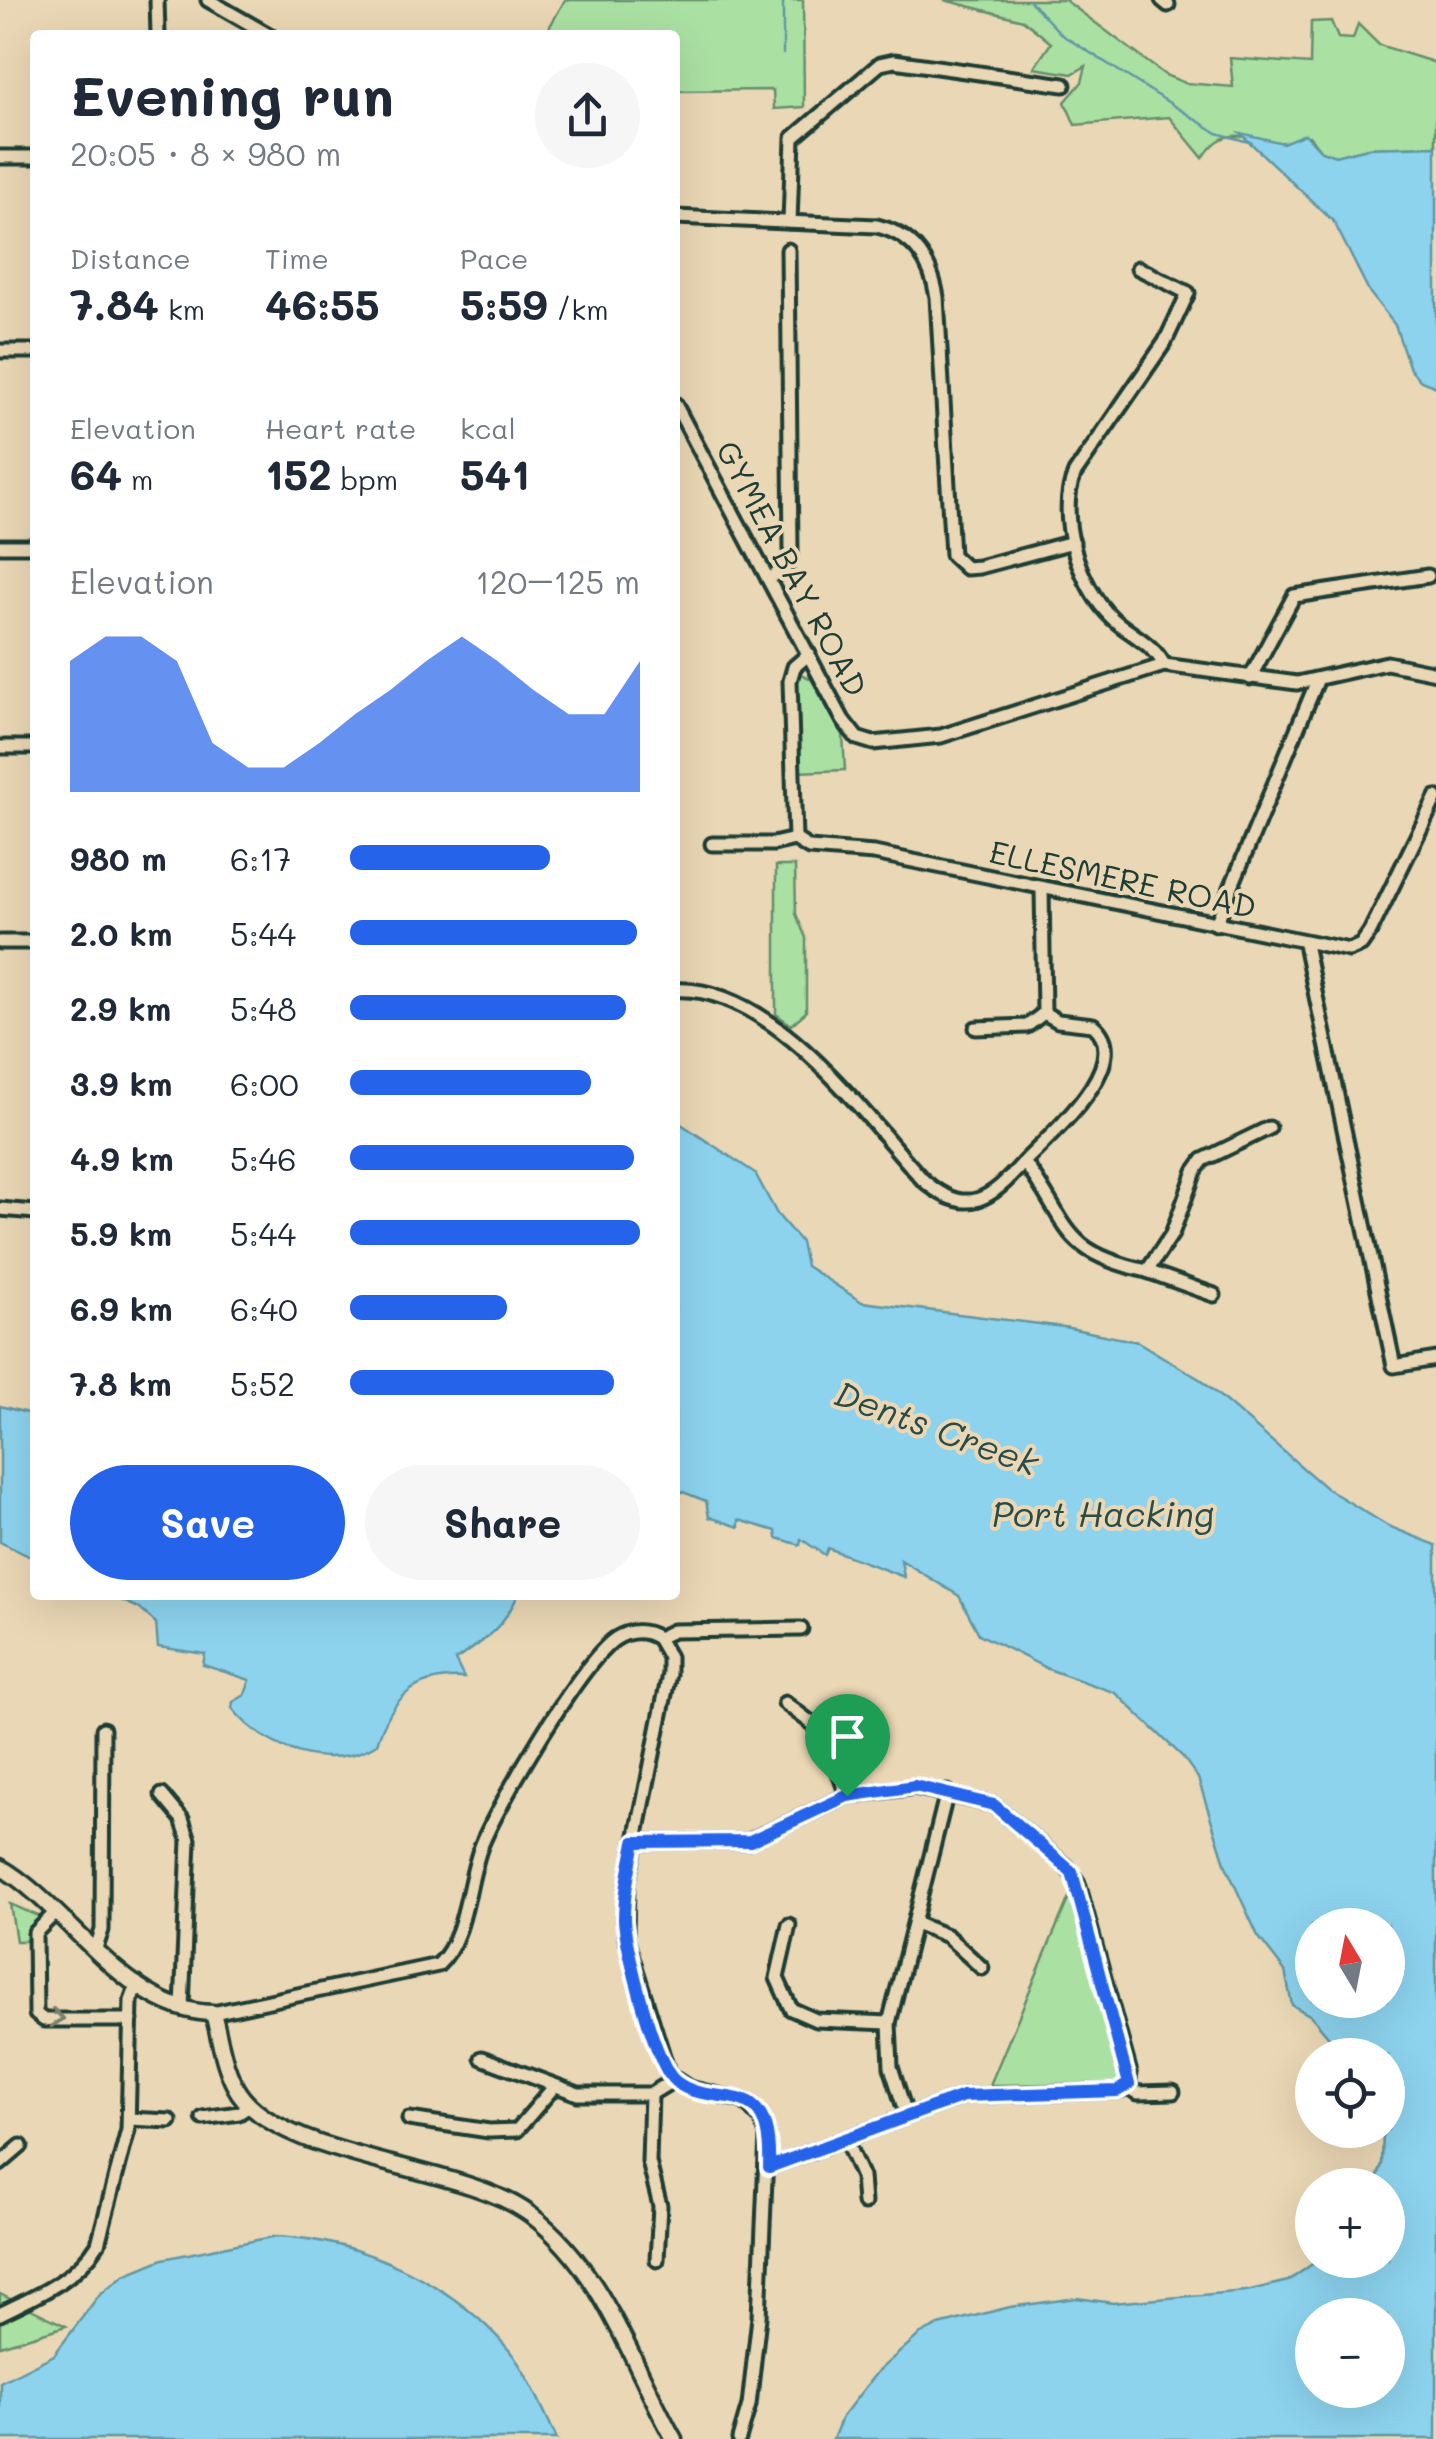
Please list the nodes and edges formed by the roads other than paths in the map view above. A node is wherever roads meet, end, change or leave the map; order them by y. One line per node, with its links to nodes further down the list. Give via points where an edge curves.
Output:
1 (208, 0): 4 (street)
2 (158, 2): 3 (street)
3 (158, 30)
4 (260, 30)
5 (1064, 85): 9 (street, via 880,64 793,138)
6 (0, 157): 7 (street)
7 (30, 157)
8 (680, 218): 9 (street)
9 (790, 222): 15 (street, via 891,230 927,262 937,297 948,524 956,563 979,567)
10 (788, 250): 19 (street, via 791,552 785,569)
11 (1138, 268): 15 (street, via 1188,293 1165,342 1069,487)
12 (0, 351): 13 (street)
13 (30, 351)
14 (680, 413): 19 (street, GYMEA BAY ROAD)
15 (1074, 542): 21 (street, via 1110,616)
16 (0, 546): 17 (street)
17 (30, 546)
18 (1428, 576): 23 (street, via 1294,596)
19 (768, 579): 20 (street, GYMEA BAY ROAD)
20 (809, 654): 21 (street, GYMEA BAY ROAD, via 850,730 874,743 962,732); 28 (street, via 790,681)
21 (1164, 665): 23 (street)
22 (1436, 673): 24 (street, via 1386,663)
23 (1250, 678): 24 (street)
24 (1317, 681): 31 (street)
25 (30, 747): 26 (street)
26 (0, 748)
27 (1436, 798): 34 (street, ELLESMERE ROAD, via 1365,941 1349,950)
28 (795, 840): 29 (street, ELLESMERE ROAD); 30 (street, ELLESMERE ROAD, via 804,847 874,853)
29 (712, 844)
30 (1042, 890): 31 (street, ELLESMERE ROAD); 36 (street)
31 (1216, 924): 34 (street, ELLESMERE ROAD)
32 (0, 942): 33 (street)
33 (30, 942)
34 (1305, 944): 44 (street, via 1394,1366)
35 (680, 991): 39 (street, via 718,996 794,1041 923,1180 948,1198 989,1198)
36 (1044, 1013): 37 (street, via 1026,1026); 39 (street, via 1093,1024 1104,1055 1085,1098)
37 (976, 1028)
38 (1269, 1128): 42 (street, via 1203,1160 1172,1234)
39 (1024, 1162): 42 (street, via 1061,1227 1083,1250)
40 (0, 1209): 41 (street)
41 (30, 1212)
42 (1147, 1271): 43 (street)
43 (1214, 1294)
44 (1436, 1358)
45 (801, 1629): 46 (street, via 667,1632)
46 (658, 1638): 52 (street, via 669,1674); 61 (street, via 639,1632 614,1640 563,1706 490,1828 452,1948 438,1966)
47 (786, 1703): 51 (street, via 826,1734)
48 (103, 1729): 57 (street, via 102,1930)
49 (947, 1792): 51 (street, via 915,1786); 55 (street); 66 (street, via 994,1805 1076,1878 1130,2073)
50 (162, 1795): 60 (street, via 182,1819 188,1840)
51 (847, 1796): 52 (street, via 750,1841)
52 (635, 1842): 65 (street, via 624,1904 626,1938 663,2064)
53 (0, 1867): 54 (street)
54 (56, 1913): 57 (street); 62 (street, one-way to 62, via 35,1933 36,2014 44,2020)
55 (915, 1923): 58 (street, via 947,1936); 63 (street)
56 (789, 1925): 63 (street, via 778,1978 792,2009 816,2020)
57 (95, 1951): 59 (street)
58 (982, 1968)
59 (138, 1983): 60 (street); 62 (street)
60 (182, 2008): 61 (street)
61 (213, 2013): 70 (street, via 236,2088)
62 (131, 2020): 73 (street)
63 (890, 2023): 71 (street, via 891,2067)
64 (482, 2058): 67 (street)
65 (674, 2080): 69 (street); 79 (street, via 751,2106 765,2126)
66 (1128, 2086): 68 (street, via 1138,2093); 71 (street, via 976,2094)
67 (553, 2088): 69 (street); 74 (street, via 517,2130)
68 (1172, 2092)
69 (651, 2094): 81 (street)
70 (249, 2106): 72 (street); 83 (street, via 271,2124 527,2212 562,2245 608,2308)
71 (906, 2114): 76 (street)
72 (204, 2118)
73 (129, 2119): 75 (street); 82 (street, via 89,2258)
74 (408, 2119)
75 (170, 2121)
76 (846, 2141): 79 (street); 80 (street, via 862,2177)
77 (21, 2146): 78 (street)
78 (0, 2164)
79 (769, 2167): 84 (street, via 753,2381)
80 (864, 2203)
81 (657, 2260)
82 (0, 2314)
83 (674, 2439)
84 (739, 2439)

